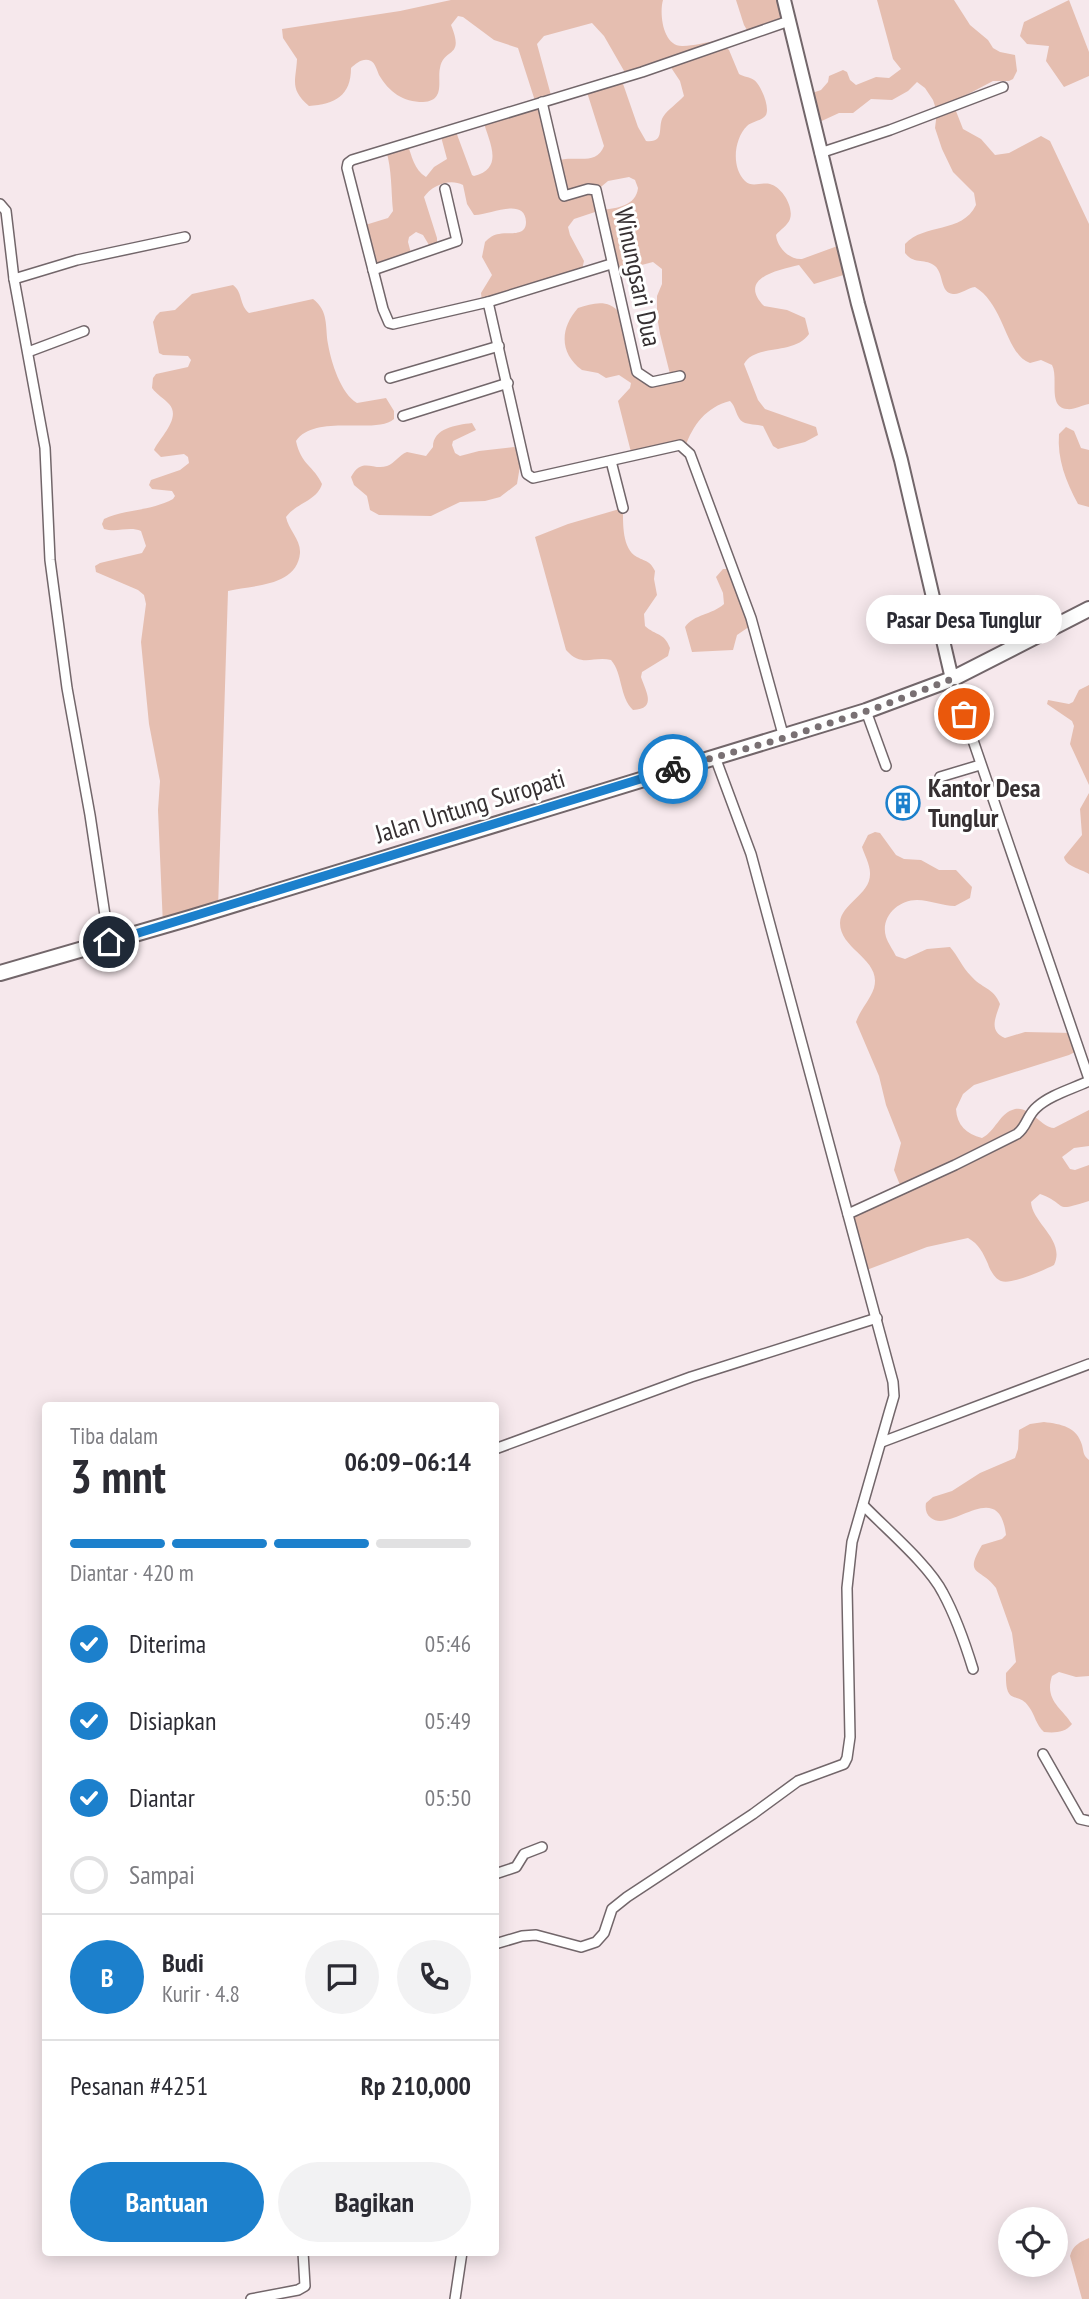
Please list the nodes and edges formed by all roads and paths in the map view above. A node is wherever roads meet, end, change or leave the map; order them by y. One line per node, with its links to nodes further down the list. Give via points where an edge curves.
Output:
1 (784, 0): 2 (street)
2 (789, 21): 4 (street); 5 (street)
3 (1003, 87): 5 (street)
4 (542, 102): 9 (street, Winungsari Dua, via 564,196 596,190); 10 (street, via 348,163)
5 (820, 153): 23 (street, via 901,460)
6 (445, 189): 10 (street, via 457,241)
7 (0, 204): 11 (street, via 6,211)
8 (185, 237): 11 (street)
9 (611, 264): 12 (street); 16 (street, Winungsari Dua, via 637,372 652,382)
10 (373, 270): 12 (street, via 387,320 393,324)
11 (14, 279): 15 (street)
12 (488, 302): 14 (street)
13 (84, 331): 15 (street)
14 (499, 346): 17 (street); 18 (street)
15 (29, 352): 30 (street, via 45,448 50,560 67,688)
16 (680, 376)
17 (390, 378)
18 (508, 383): 19 (street); 20 (street, via 527,474 533,478)
19 (403, 416)
20 (611, 461): 21 (street); 25 (street, via 680,445 690,454 751,618)
21 (623, 508)
22 (1089, 609): 23 (main road, Jalan Untung Suropati)
23 (952, 679): 24 (main road, Jalan Untung Suropati); 27 (street)
24 (866, 711): 25 (main road, Jalan Untung Suropati); 28 (street)
25 (784, 738): 26 (main road, Jalan Untung Suropati)
26 (715, 757): 30 (main road, Jalan Untung Suropati); 33 (street, via 751,854)
27 (980, 765): 29 (street); 32 (street)
28 (886, 766)
29 (940, 777)
30 (109, 942): 31 (main road, Jalan Untung Suropati)
31 (0, 973)
32 (1089, 1080): 33 (street, via 1044,1101 1017,1134)
33 (848, 1214): 34 (street)
34 (877, 1318): 36 (street, via 894,1396); 37 (street, via 691,1377)
35 (1089, 1364): 36 (street)
36 (882, 1442): 38 (street)
37 (499, 1448)
38 (863, 1505): 39 (street, via 943,1592); 44 (street, via 852,1542 847,1588 850,1737 844,1763 798,1782 627,1897 612,1909 596,1942 581,1947 536,1935)
39 (973, 1669)
40 (1043, 1754): 41 (street, via 1080,1819)
41 (1089, 1821)
42 (542, 1847): 43 (street, via 524,1854 516,1867)
43 (499, 1873)
44 (499, 1943)
45 (303, 2256): 47 (street, via 305,2286)
46 (461, 2256): 48 (street)
47 (251, 2299)
48 (455, 2299)

